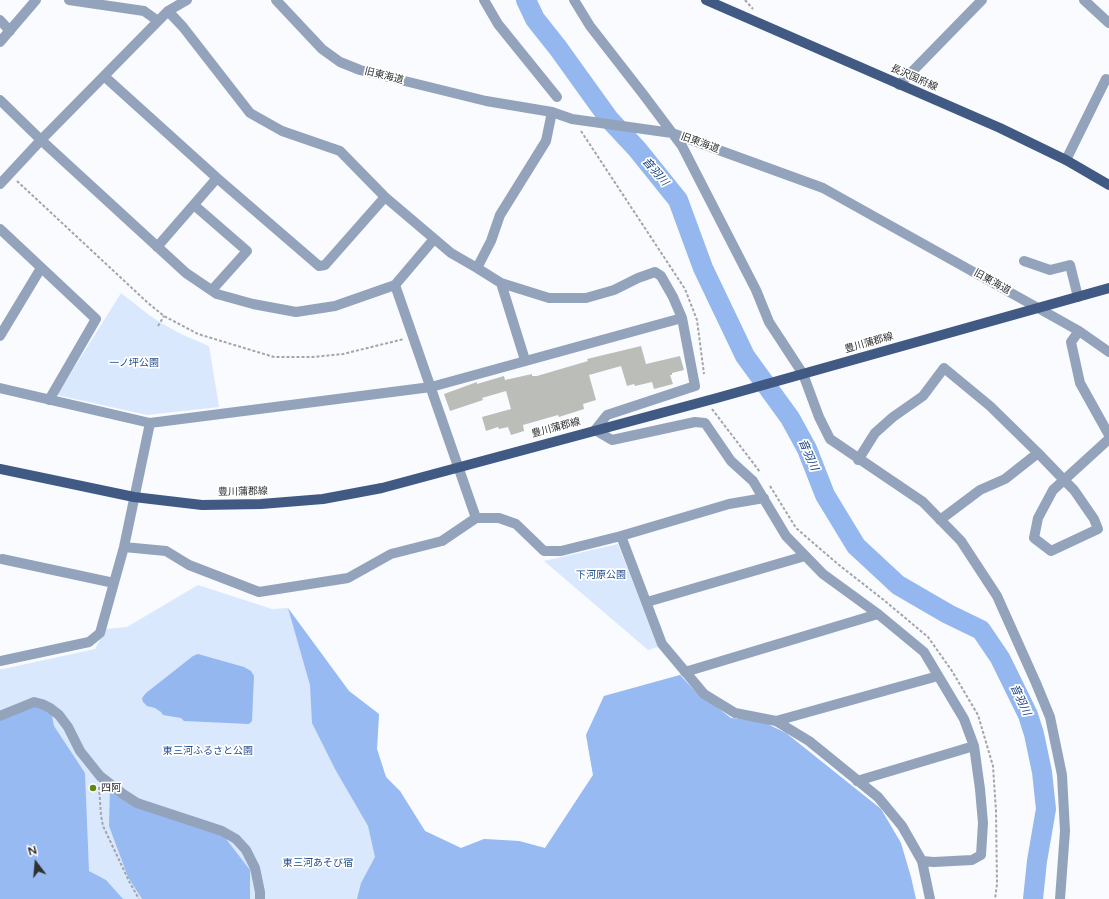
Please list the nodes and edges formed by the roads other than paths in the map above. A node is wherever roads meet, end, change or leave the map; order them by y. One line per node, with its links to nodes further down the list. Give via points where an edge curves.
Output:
1 (36, 0): 14 (street)
2 (69, 0): 12 (street, via 144,11)
3 (187, 0): 10 (street)
4 (276, 0): 21 (street, 旧東海道, via 322,49 340,62 380,76 486,101)
5 (484, 0): 19 (street, via 498,24)
6 (574, 0): 22 (street)
7 (706, 0): 18 (main road, 長沢国府線)
8 (982, 0): 18 (street)
9 (1084, 0): 13 (street)
10 (168, 11): 12 (street); 28 (street, via 250,113 282,131 340,151)
11 (0, 20): 14 (street)
12 (158, 21): 16 (street)
13 (1109, 23)
14 (10, 31): 15 (street)
15 (0, 42)
16 (104, 76): 23 (street); 25 (street)
17 (1106, 79): 24 (street)
18 (899, 85): 24 (main road, 長沢国府線, via 1000,128)
19 (558, 97)
20 (0, 100): 23 (street)
21 (552, 112): 22 (street, 旧東海道, via 572,119); 35 (street, via 546,141 500,216)
22 (667, 132): 41 (street, 旧東海道, via 823,188); 47 (street, via 682,146 756,290 769,322)
23 (41, 140): 26 (street); 32 (street)
24 (1066, 160): 27 (main road, 長沢国府線)
25 (217, 178): 28 (street, via 319,266 325,265); 29 (street)
26 (0, 184)
27 (1109, 185)
28 (385, 198): 31 (street)
29 (194, 204): 32 (street); 39 (street, via 247,251)
30 (0, 229): 34 (street)
31 (434, 239): 35 (street, via 451,253); 37 (street)
32 (157, 247): 39 (street, via 186,273)
33 (1024, 260): 40 (street, via 1050,270 1070,265)
34 (41, 268): 44 (street); 50 (street, via 96,319)
35 (477, 268): 36 (street)
36 (501, 283): 42 (street, via 549,298 586,298 614,290 655,272 661,276); 46 (street)
37 (395, 285): 39 (street, via 335,306 296,312 252,304 217,294); 48 (street)
38 (1109, 288): 40 (main road, 豊川蒲郡線)
39 (212, 290)
40 (1078, 297): 41 (main road, 豊川蒲郡線)
41 (1038, 308): 43 (street, 旧東海道); 47 (main road, 豊川蒲郡線)
42 (682, 318): 46 (street); 52 (street, via 695,386 607,415)
43 (1079, 331): 45 (street, 旧東海道); 53 (street, via 1071,342 1080,383)
44 (0, 336)
45 (1109, 352)
46 (525, 360): 48 (street)
47 (800, 375): 52 (main road, 豊川蒲郡線); 56 (street, via 830,440)
48 (431, 387): 51 (street); 57 (street)
49 (0, 388): 50 (street)
50 (49, 400): 51 (street)
51 (150, 423): 60 (street)
52 (595, 430): 57 (main road, 豊川蒲郡線); 61 (street, via 612,440 695,422 705,423 731,461 753,481)
53 (1109, 435)
54 (1109, 439): 59 (street)
55 (1038, 453): 56 (street, via 990,406 944,368 923,396 875,433); 59 (street); 63 (street, via 1005,480 980,490)
56 (858, 460): 63 (street, via 922,502)
57 (459, 467): 60 (main road, 豊川蒲郡線, via 382,488 323,499 202,505); 62 (street)
58 (0, 469): 60 (main road, 豊川蒲郡線)
59 (1064, 480): 59 (street, via 1053,490 1038,518 1034,538 1051,551 1098,529 1074,490)
60 (134, 497): 65 (street)
61 (764, 498): 64 (street, via 729,504); 66 (street, via 786,536)
62 (476, 518): 64 (street, via 499,518 516,524 544,551 561,551); 65 (street, via 442,541 391,554 348,578 259,592 190,565 166,551)
63 (940, 520): 81 (street, via 961,541 997,596 1050,717 1062,775 1065,830)
64 (621, 536): 69 (street)
65 (124, 546): 68 (street)
66 (805, 556): 69 (street); 70 (street, via 823,574)
67 (1, 562): 68 (street)
68 (114, 583): 71 (street, via 100,633 89,642)
69 (647, 602): 72 (street, via 662,644)
70 (878, 614): 72 (street); 73 (street, via 924,652)
71 (0, 661)
72 (685, 672): 75 (street, via 704,694 735,713)
73 (938, 676): 75 (street); 76 (street, via 964,720)
74 (0, 716): 79 (street, via 34,702 60,715 80,751 100,776 137,804 222,830 236,839 246,850 255,868)
75 (776, 721): 77 (street, via 808,741)
76 (974, 746): 77 (street); 78 (street, via 982,816 981,855 972,860)
77 (857, 781): 78 (street, via 878,797 902,826)
78 (922, 860): 80 (street)
79 (260, 899)
80 (930, 899)
81 (1060, 899)

